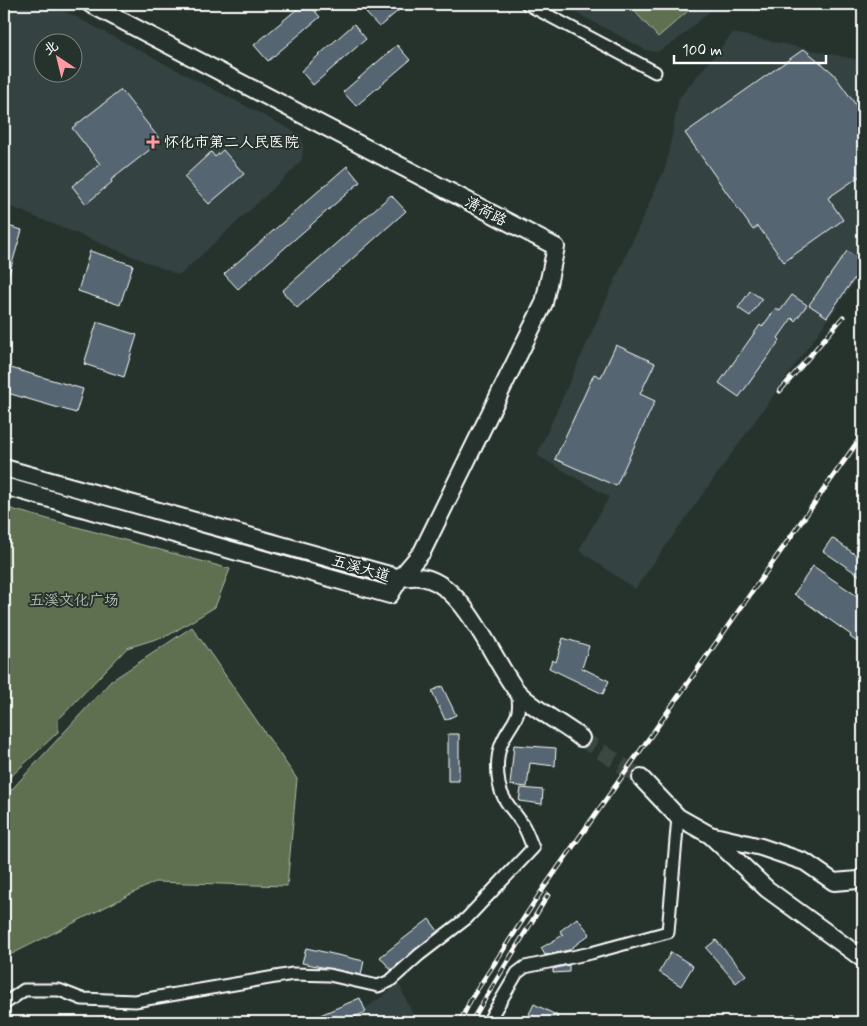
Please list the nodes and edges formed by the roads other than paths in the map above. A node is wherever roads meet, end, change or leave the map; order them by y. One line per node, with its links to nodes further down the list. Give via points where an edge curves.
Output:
1 (90, 4): 6 (street, 清荷路, via 556,247 544,304 422,552)
2 (527, 4): 3 (street)
3 (655, 72)
4 (4, 468): 6 (street, 五溪大道)
5 (4, 486): 6 (street, 五溪大道, via 390,595)
6 (400, 578): 7 (street, via 420,577 452,592)
7 (517, 692): 8 (street); 14 (street, via 520,707 514,725 501,745 499,785 506,802 524,826 533,848 467,918 390,981 378,986 329,976 293,974 135,1001 82,999 60,990 24,990)
8 (582, 738)
9 (641, 778): 10 (street)
10 (678, 817): 11 (street); 15 (street, via 668,932 525,968 517,973)
11 (710, 835): 12 (street, via 805,862 834,882 858,880); 13 (street, via 767,889)
12 (863, 876)
13 (863, 959)
14 (4, 1004)
15 (488, 1022)

